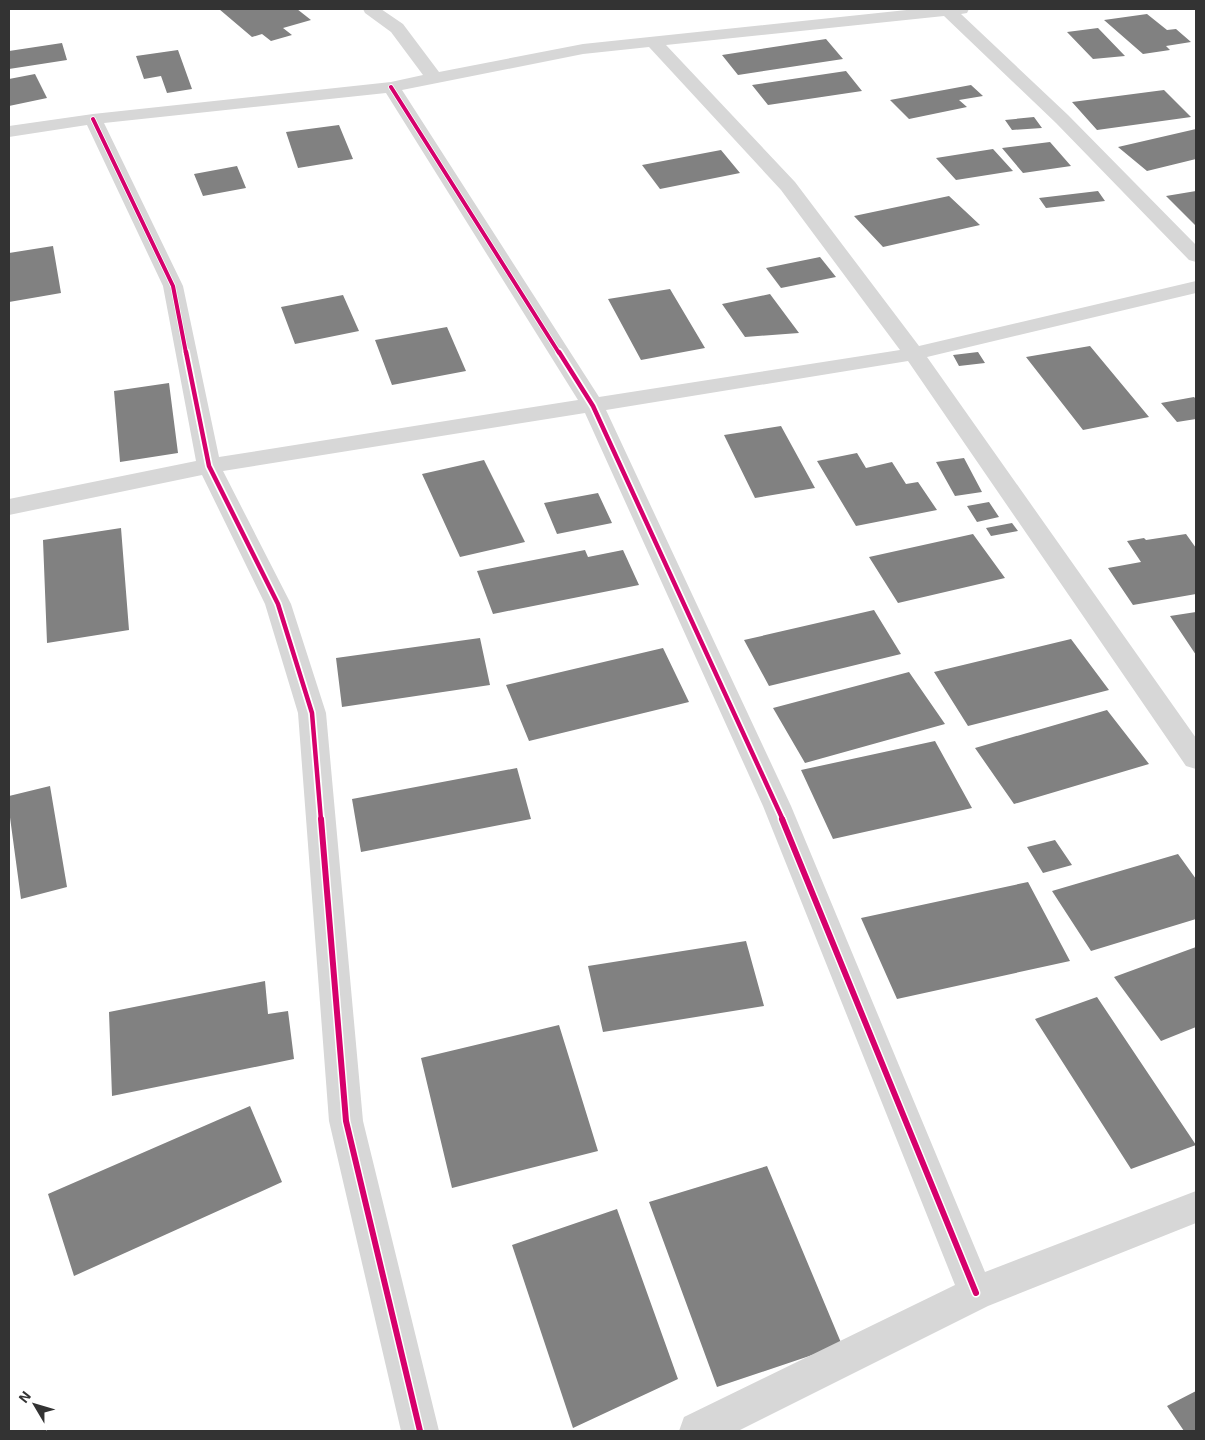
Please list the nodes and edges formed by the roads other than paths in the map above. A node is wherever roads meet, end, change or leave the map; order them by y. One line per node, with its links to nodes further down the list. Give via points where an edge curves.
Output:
1 (370, 9): 4 (street, via 397,28)
2 (952, 9): 3 (street); 8 (street)
3 (653, 42): 4 (street, via 583,49); 10 (street, via 788,186)
4 (432, 77): 5 (street)
5 (391, 87): 6 (street); 11 (street)
6 (94, 119): 7 (street); 12 (street, via 173,286)
7 (9, 131)
8 (1196, 256)
9 (1196, 287): 10 (street)
10 (914, 354): 11 (street); 14 (street)
11 (593, 406): 12 (street); 16 (street, via 777,806)
12 (209, 466): 13 (street); 17 (street, via 278,604 312,713 346,1122)
13 (9, 508)
14 (1196, 759)
15 (1196, 1207): 16 (street)
16 (976, 1293): 18 (street)
17 (420, 1431)
18 (698, 1431)

